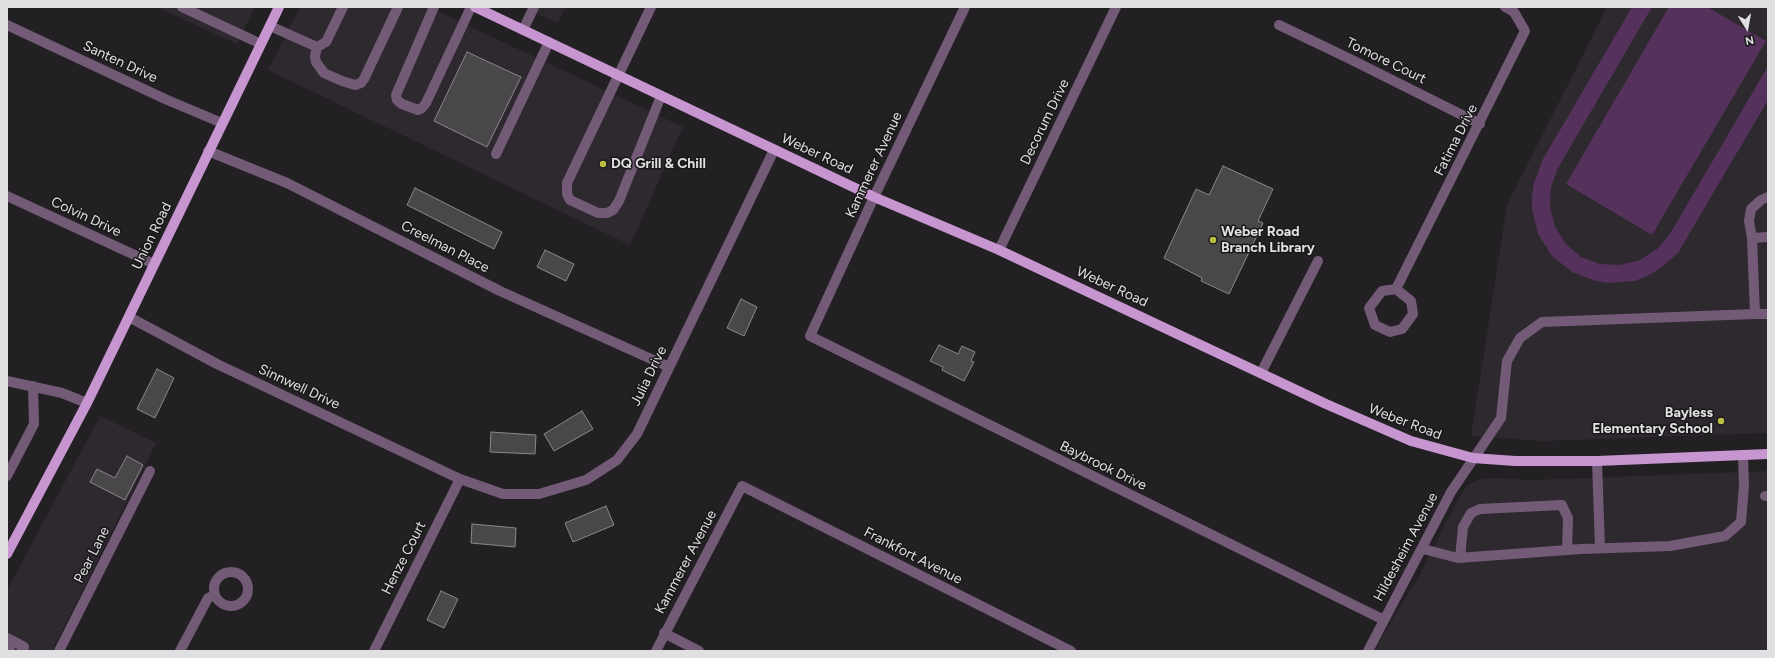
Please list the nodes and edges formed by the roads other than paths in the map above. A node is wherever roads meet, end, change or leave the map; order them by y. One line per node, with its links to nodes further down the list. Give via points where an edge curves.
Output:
1 (182, 7): 18 (street)
2 (279, 7): 15 (main road, Union Road)
3 (343, 7): 19 (street, via 326,42)
4 (398, 7): 19 (street, via 361,83 350,84 324,73 316,62)
5 (434, 7): 6 (street, via 396,95 402,104 418,110 426,103)
6 (471, 7)
7 (475, 7): 16 (main road, Weber Road)
8 (534, 7): 16 (street)
9 (651, 7): 20 (street)
10 (965, 7): 28 (street, Kammerer Avenue)
11 (1116, 7): 32 (street, Decorum Drive)
12 (1505, 7): 23 (street, Fatima Drive, via 1514,12 1525,31)
13 (7, 25): 22 (street, Santen Drive)
14 (1279, 25): 23 (street, Tomore Court)
15 (270, 26): 18 (main road, Union Road); 19 (street)
16 (523, 30): 17 (main road, Weber Road)
17 (549, 42): 20 (main road, Weber Road); 26 (street)
18 (261, 44): 22 (main road, Union Road)
19 (317, 47)
20 (618, 75): 21 (main road, Weber Road); 21 (street, via 567,183 570,200 584,207 598,213 613,210 619,201)
21 (661, 96): 24 (main road, Weber Road)
22 (222, 123): 25 (main road, Union Road)
23 (1480, 124): 35 (street, Fatima Drive)
24 (774, 150): 28 (main road, Weber Road); 40 (street, Julia Drive)
25 (208, 151): 34 (main road, Union Road); 40 (street, Creelman Place, via 287,182 500,291)
26 (496, 154)
27 (7, 196): 34 (street, Colvin Drive)
28 (874, 197): 32 (main road, Weber Road); 39 (street, Kammerer Avenue)
29 (1768, 197): 31 (street, via 1751,209 1749,221)
30 (1768, 237): 31 (street)
31 (1752, 238): 36 (street)
32 (999, 250): 41 (main road, Weber Road)
33 (1318, 261): 41 (street)
34 (154, 264): 38 (main road, Union Road)
35 (1396, 289): 35 (street, via 1382,291 1370,308 1375,324 1390,332 1402,329 1412,314 1411,301)
36 (1755, 314): 37 (street, Hildesheim Avenue); 47 (street, Hildesheim Avenue, via 1542,322 1520,338 1507,361 1501,418)
37 (1768, 314)
38 (128, 317): 44 (main road, Union Road); 51 (street, Sinnwell Drive, via 217,364)
39 (810, 336): 59 (street, Baybrook Drive)
40 (669, 367): 51 (street, Julia Drive, via 637,434 617,460 586,480 539,494 503,494)
41 (1261, 373): 47 (main road, Weber Road, via 1387,432 1432,448)
42 (7, 381): 43 (street)
43 (33, 386): 44 (street, via 62,393); 50 (street, via 34,424)
44 (87, 403): 56 (main road, Union Road)
45 (1768, 454): 46 (main road, Weber Road)
46 (1743, 455): 48 (main road, Weber Road); 53 (street, via 1741,522 1725,536 1670,546)
47 (1473, 458): 48 (main road, Weber Road); 54 (street, Hildesheim Avenue, via 1451,492)
48 (1596, 461): 53 (street)
49 (150, 471): 64 (street, Pear Lane)
50 (7, 476)
51 (460, 479): 66 (street, Henze Court)
52 (742, 486): 60 (street, Kammerer Avenue); 69 (street, Frankfort Avenue)
53 (1600, 548): 55 (street)
54 (1423, 549): 57 (street); 59 (street, Hildesheim Avenue)
55 (1567, 550): 57 (street); 57 (street, via 1568,518 1562,505 1480,510 1471,513 1463,528)
56 (7, 554)
57 (1460, 558)
58 (215, 595): 65 (street, via 208,598)
59 (1384, 620): 70 (street, Hildesheim Avenue)
60 (664, 633): 67 (street, Kammerer Avenue); 68 (street)
61 (10, 640): 62 (street); 63 (street, via 24,647)
62 (8, 651)
63 (22, 651)
64 (59, 651)
65 (180, 651)
66 (374, 651)
67 (656, 651)
68 (699, 651)
69 (1071, 651)
70 (1368, 651)

